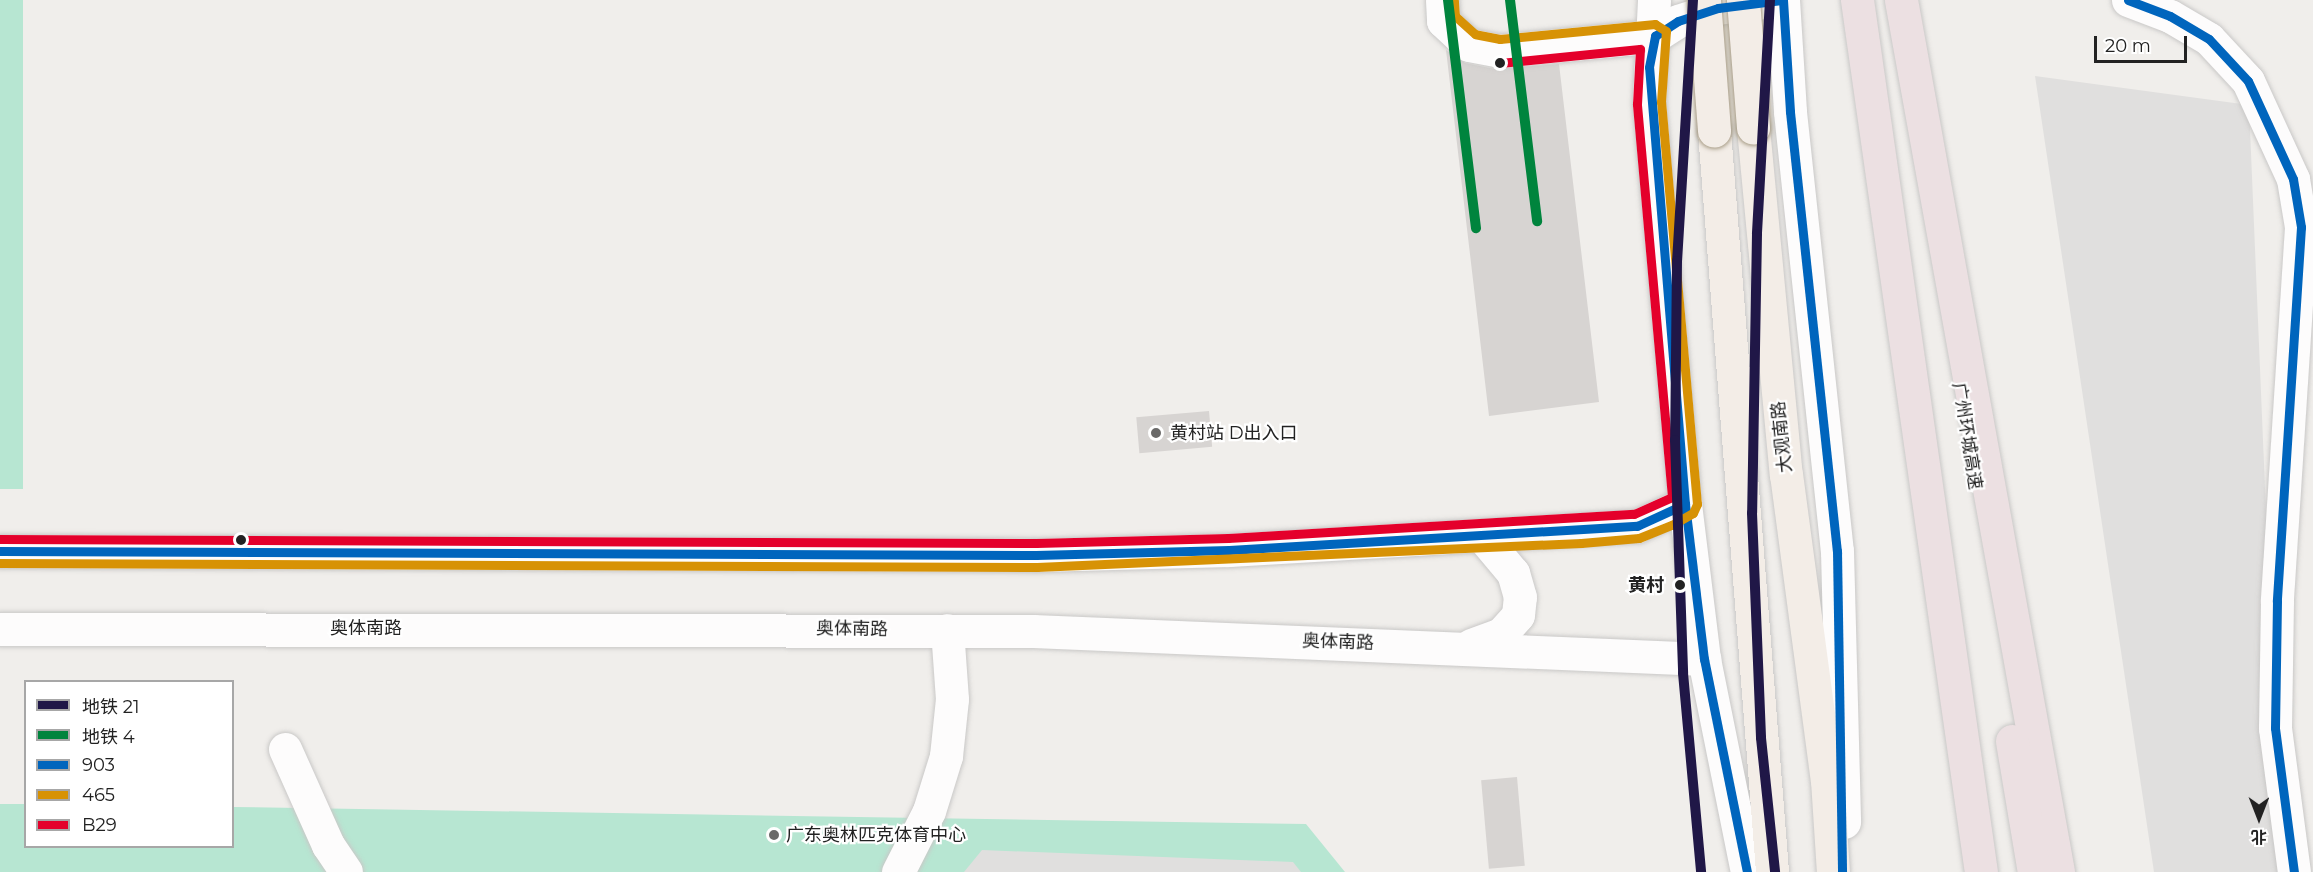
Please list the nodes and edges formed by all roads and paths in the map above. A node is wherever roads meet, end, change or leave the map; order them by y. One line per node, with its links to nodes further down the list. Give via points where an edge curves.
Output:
1 (1654, 0): 9 (street)
2 (1704, 0): 22 (main road, bridge)
3 (1743, 0): 23 (main road, 大观南路, bridge, via 1786,474 1827,780)
4 (1783, 0): 9 (street, via 1718,8 1678,21); 24 (street, via 1790,112 1837,551)
5 (1857, 0): 10 (highway)
6 (1901, 0): 27 (highway, 广州环城高速); 28 (highway)
7 (2128, 0): 29 (street, via 2170,16 2209,39 2248,81 2293,179 2301,227 2277,601 2274,728)
8 (1443, 10): 9 (street, via 1469,45 1499,51)
9 (1656, 36): 11 (street, via 1649,67 1649,103)
10 (1878, 158): 25 (highway); 26 (highway)
11 (1685, 504): 12 (street, via 1637,526); 17 (street)
12 (1482, 536): 13 (street, via 1036,555); 16 (street, via 1513,573 1520,597 1518,615 1501,634)
13 (0, 551)
14 (0, 629): 15 (street, 奥体南路)
15 (946, 630): 16 (street, 奥体南路); 20 (street, via 952,699 946,756 929,811)
16 (1469, 646): 17 (street, 奥体南路)
17 (1704, 659): 21 (street)
18 (285, 749): 19 (street, via 328,845)
19 (346, 872)
20 (898, 872)
21 (1747, 872)
22 (1772, 872)
23 (1833, 872)
24 (1842, 872)
25 (1961, 872)
26 (1981, 872)
27 (2034, 872)
28 (2058, 872)
29 (2294, 872)

